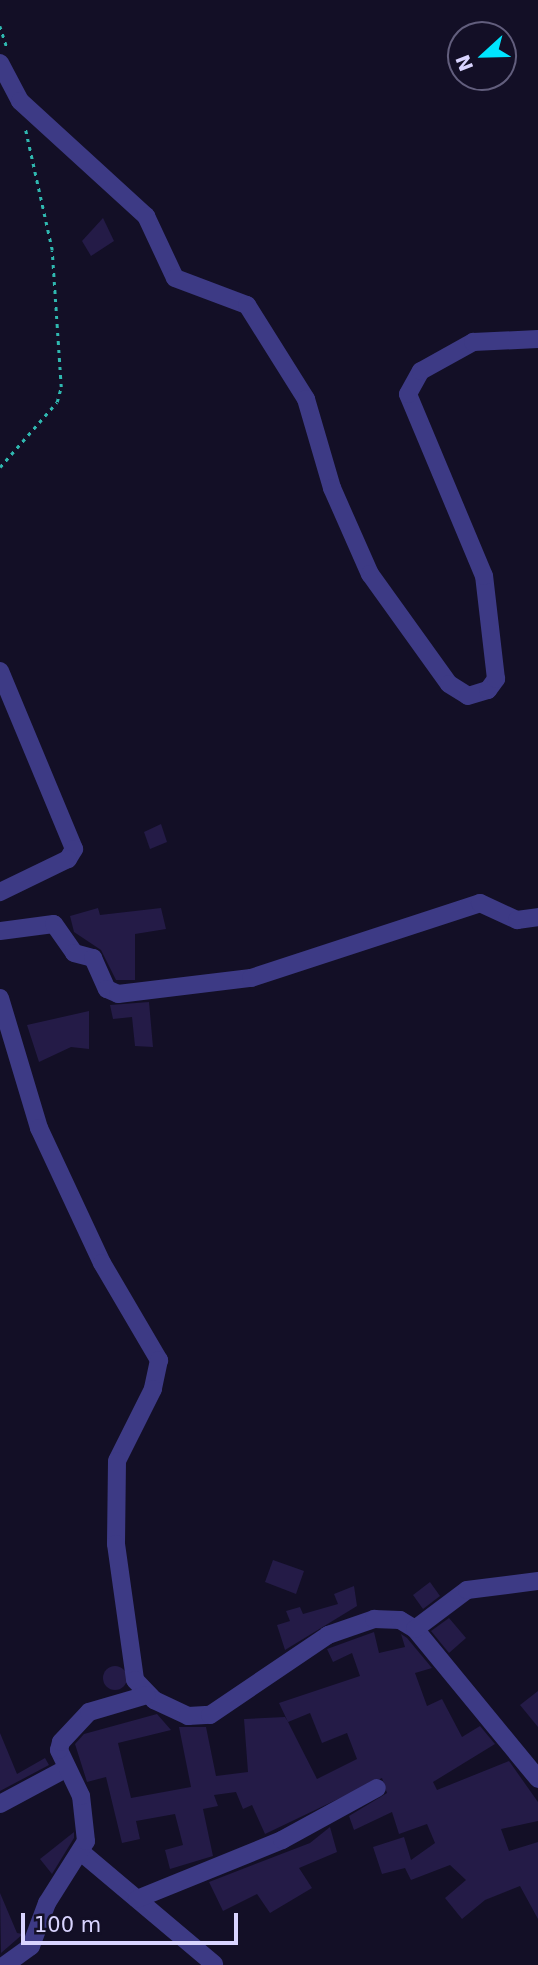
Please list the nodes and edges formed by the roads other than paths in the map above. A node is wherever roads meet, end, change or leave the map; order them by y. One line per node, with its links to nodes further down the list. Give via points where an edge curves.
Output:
1 (5, 60): 2 (street, via 20,101 146,216 177,281 247,305 306,399 332,488 370,574 449,684 468,695 482,693 496,680 484,576 408,394 421,371 473,342)
2 (538, 339)
3 (0, 671): 4 (street, via 74,849 68,859)
4 (0, 892)
5 (538, 917): 6 (street, via 517,920 480,903 251,978 118,994 107,989 93,958 74,953 54,924)
6 (0, 931)
7 (0, 998): 10 (street, via 39,1128 96,1251 159,1360 153,1389 121,1442 116,1481 122,1609 132,1668)
8 (538, 1581): 9 (street, via 476,1586)
9 (415, 1629): 10 (street, via 388,1618 345,1627 277,1665 210,1716 188,1716); 12 (street)
10 (147, 1695): 11 (street, via 77,1719 59,1750)
11 (68, 1768): 14 (street); 15 (street, via 81,1796 86,1841)
12 (538, 1779)
13 (377, 1788): 16 (street, via 282,1840)
14 (0, 1804)
15 (81, 1852): 16 (street); 19 (street, via 47,1903 31,1946)
16 (137, 1899): 18 (street)
17 (0, 1960): 19 (street)
18 (214, 1964)
19 (4, 1965)

